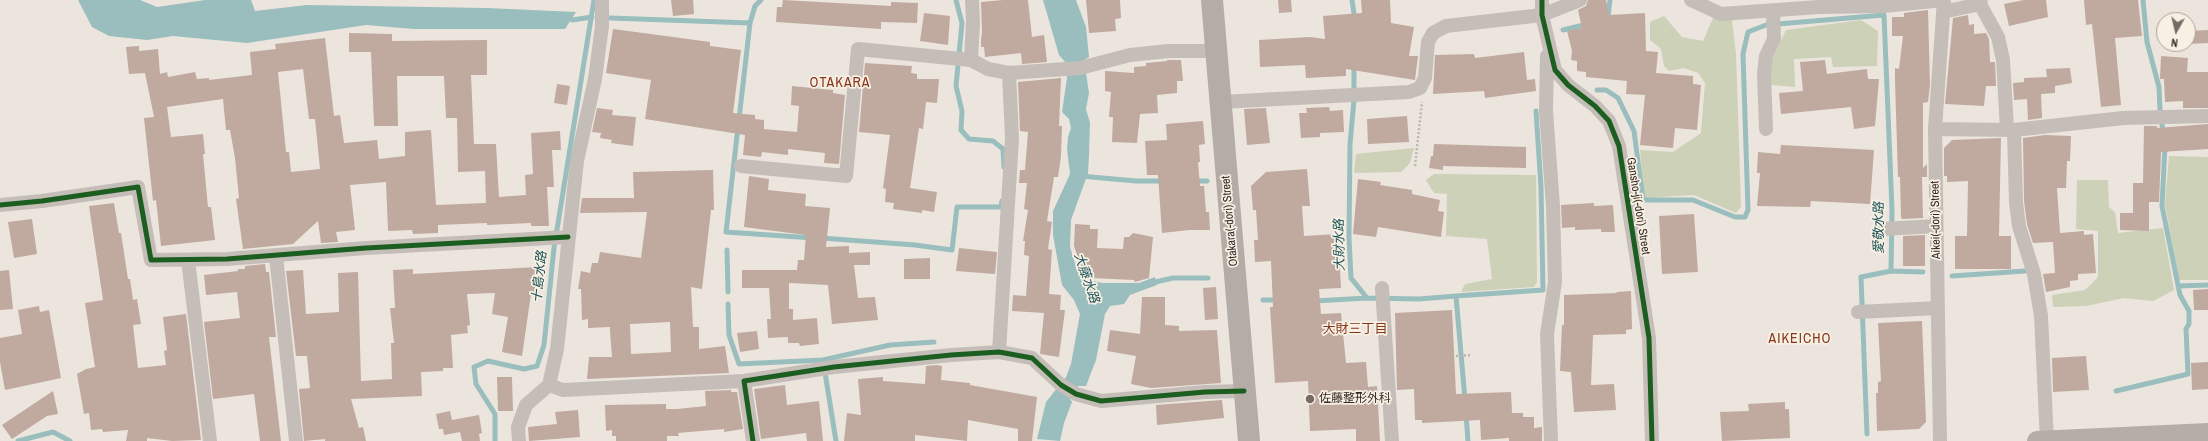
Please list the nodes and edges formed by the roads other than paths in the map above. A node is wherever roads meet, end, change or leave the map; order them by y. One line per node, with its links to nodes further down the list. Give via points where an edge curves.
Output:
1 (602, 0): 24 (street, via 602,26 595,79 577,161)
2 (972, 0): 13 (street, via 973,22)
3 (1212, 0): 12 (main road, Otakara(-dori) Street)
4 (1542, 0): 9 (street, Gansho-ji(-dori) Street)
5 (1580, 0): 9 (street)
6 (1691, 0): 10 (street, via 1721,14)
7 (1980, 2): 8 (street); 19 (street, via 1998,37 2003,60)
8 (1943, 4): 10 (street); 18 (street, Aikei(-dori) Street)
9 (1542, 15): 11 (street, Gansho-ji(-dori) Street); 15 (street, via 1446,26 1433,33 1428,42 1425,78 1420,88 1410,92)
10 (1774, 22): 17 (street, via 1764,74)
11 (1548, 43): 43 (street, via 1546,111 1555,282 1547,334); 44 (street, Gansho-ji(-dori) Street, via 1555,70 1609,121 1619,146 1649,338)
12 (1216, 51): 14 (street, via 1130,55 1063,69); 15 (main road, Otakara(-dori) Street)
13 (963, 59): 14 (street, via 988,69); 20 (street, via 858,49 846,176)
14 (1009, 73): 30 (street, via 1012,138)
15 (1221, 102): 33 (main road, Otakara(-dori) Street)
16 (2208, 116): 19 (street, via 2123,118)
17 (1766, 129)
18 (1935, 130): 19 (street); 22 (street, Aikei(-dori) Street)
19 (2010, 130): 36 (street, via 2019,226 2034,274 2041,316)
20 (741, 166)
21 (0, 205): 26 (street, via 138,187 151,260)
22 (1936, 226): 23 (street); 28 (street, Aikei(-dori) Street)
23 (1882, 229)
24 (568, 238): 25 (street, via 366,248); 32 (street, via 557,349)
25 (276, 256): 26 (street); 38 (street)
26 (188, 260): 37 (street)
27 (1382, 288): 42 (street)
28 (1938, 308): 29 (street); 45 (street, Aikei(-dori) Street)
29 (1862, 311)
30 (999, 352): 31 (street, via 834,367); 33 (street, via 1032,358 1061,385 1076,394 1101,401)
31 (744, 381): 32 (street, via 563,390); 40 (street)
32 (549, 385): 39 (street, via 526,405 518,427)
33 (1244, 391): 41 (main road, Otakara(-dori) Street)
34 (2208, 434): 35 (street)
35 (2167, 438): 36 (street)
36 (2048, 440): 46 (street)
37 (210, 441)
38 (296, 441)
39 (519, 441)
40 (753, 441)
41 (1249, 441)
42 (1392, 441)
43 (1552, 441)
44 (1652, 441)
45 (1940, 441)
46 (2037, 441)

